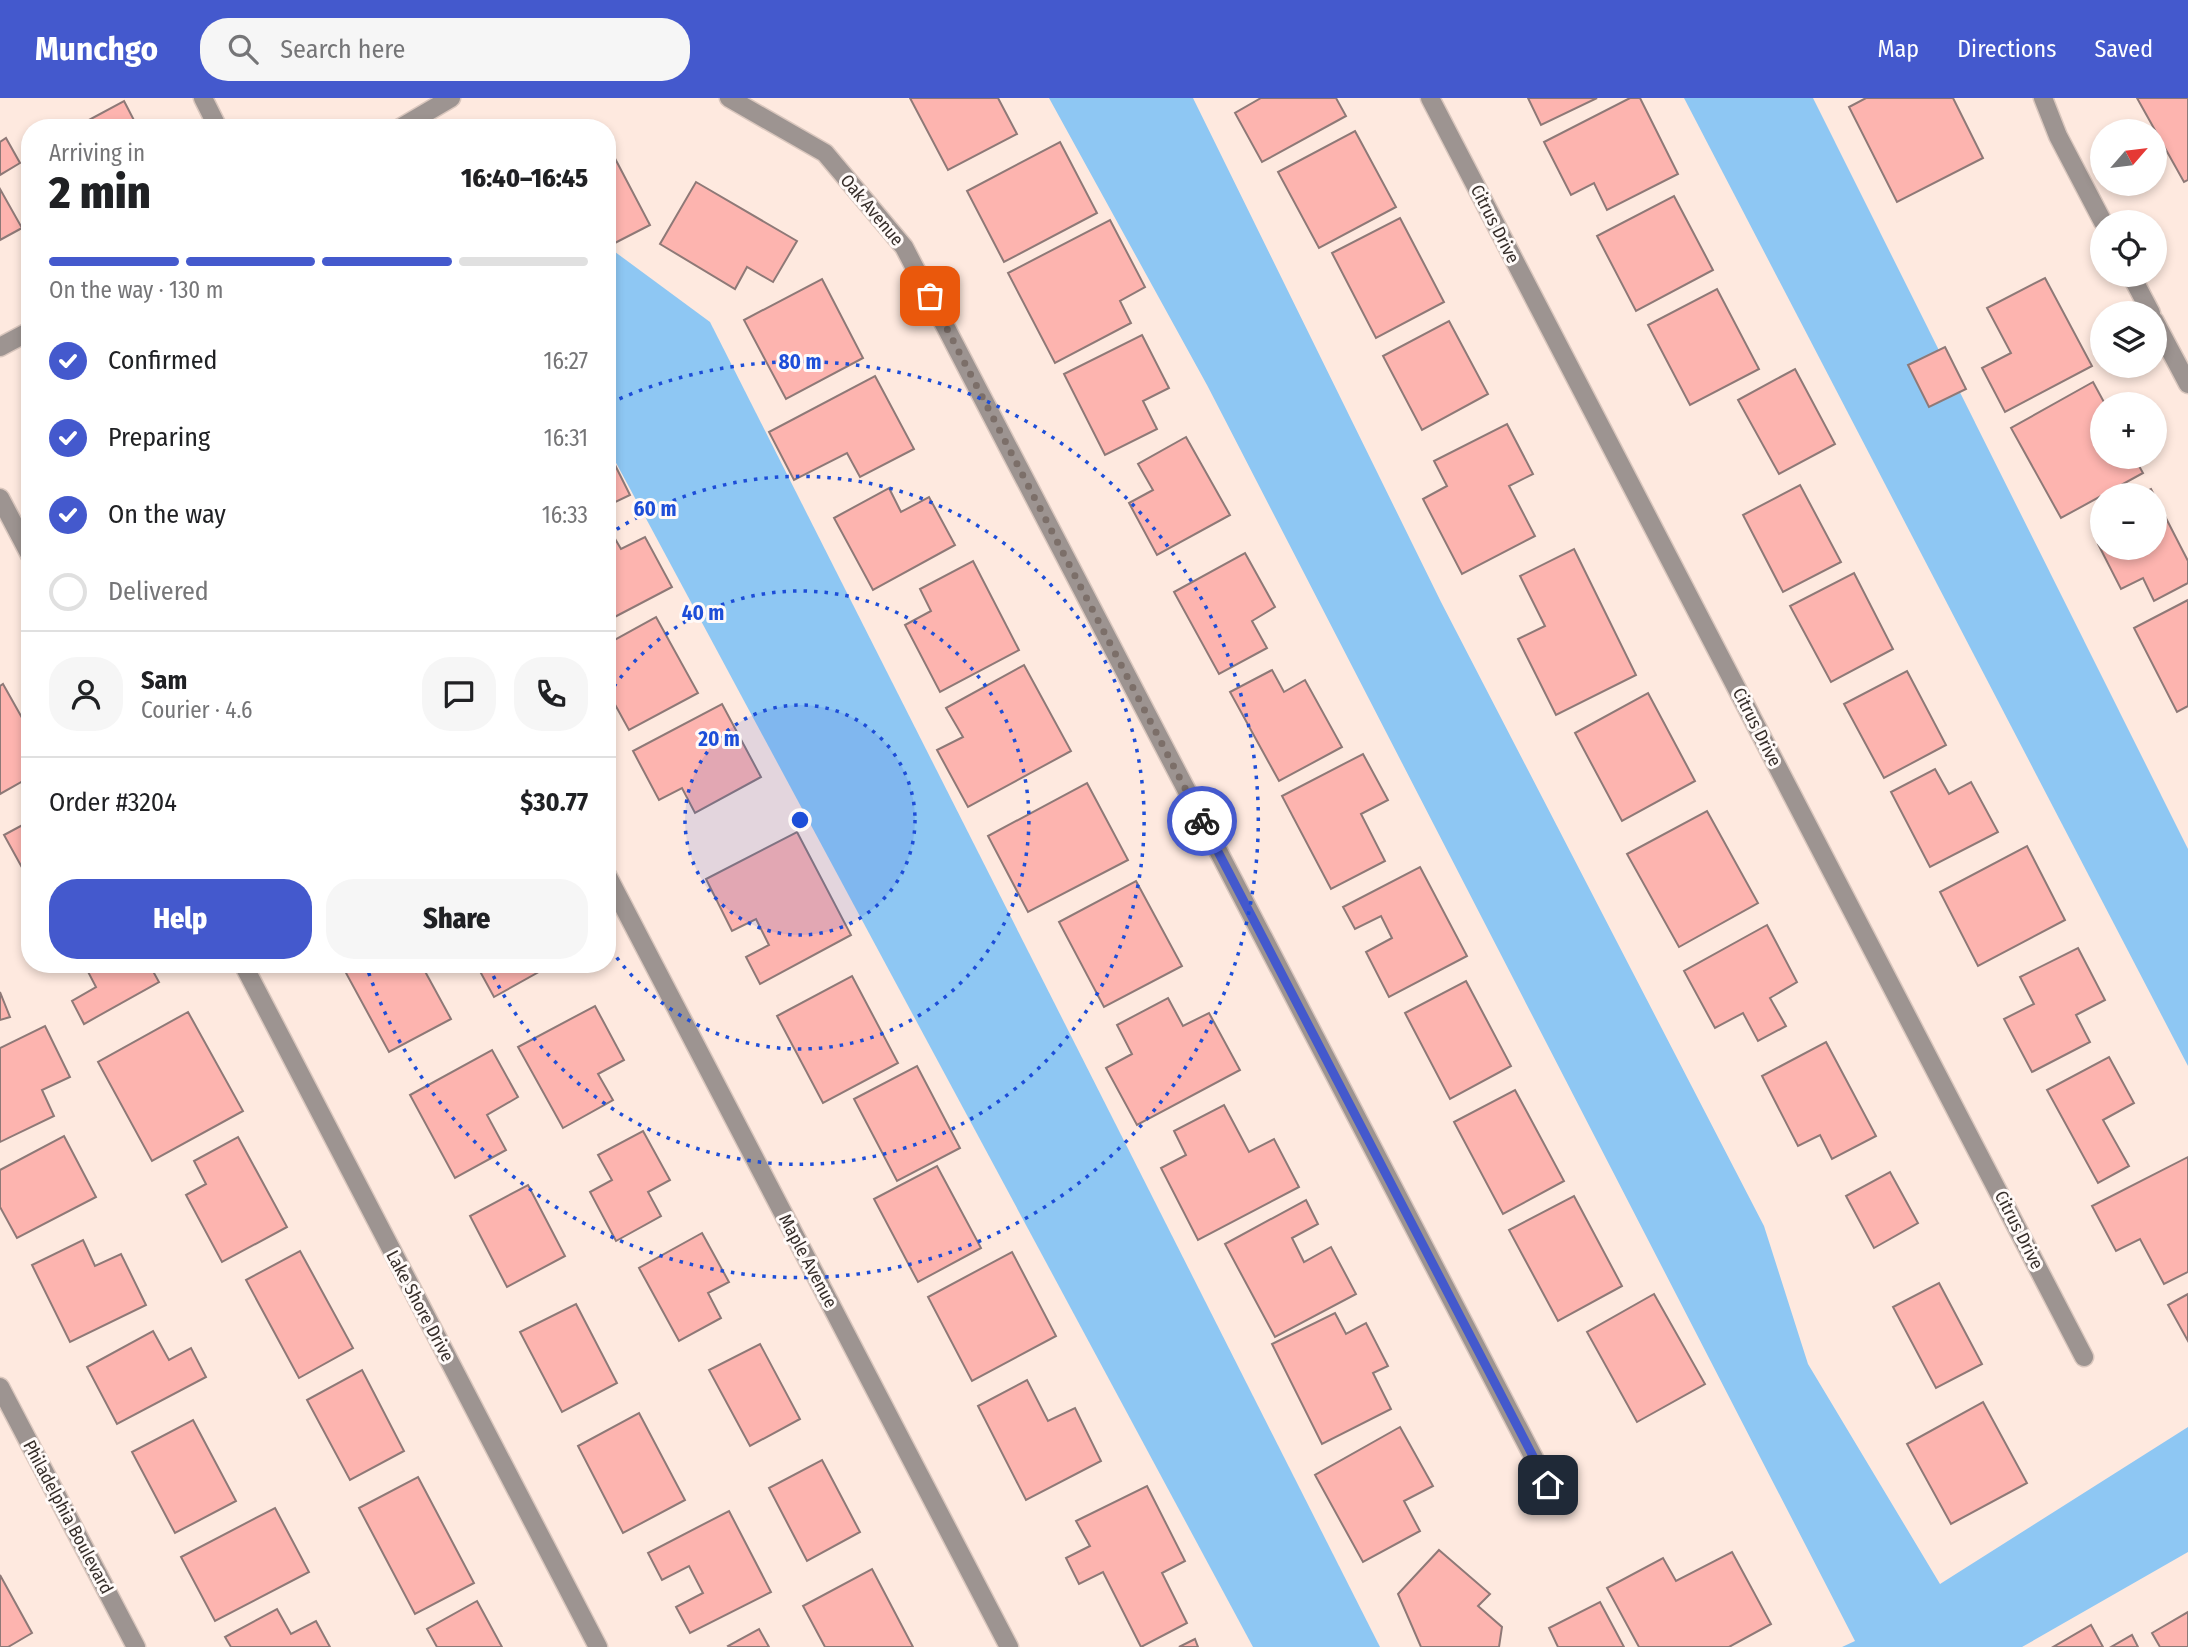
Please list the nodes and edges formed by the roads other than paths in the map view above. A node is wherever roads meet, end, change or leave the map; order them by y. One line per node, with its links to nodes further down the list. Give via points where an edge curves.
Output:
1 (203, 98): 6 (street)
2 (451, 98): 7 (street)
3 (729, 98): 19 (street, Oak Avenue, via 825,153 904,247)
4 (1430, 98): 17 (street, Citrus Drive)
5 (2043, 98): 8 (street)
6 (214, 119)
7 (415, 119)
8 (2097, 210)
9 (21, 336): 11 (street)
10 (2167, 344): 12 (street)
11 (0, 347)
12 (2188, 384)
13 (0, 498): 14 (street)
14 (21, 538)
15 (616, 892): 22 (street, Maple Avenue)
16 (248, 973): 21 (street, Lake Shore Drive)
17 (2084, 1357)
18 (0, 1387): 20 (street, Philadelphia Boulevard)
19 (1548, 1485)
20 (136, 1647)
21 (598, 1647)
22 (1009, 1647)

